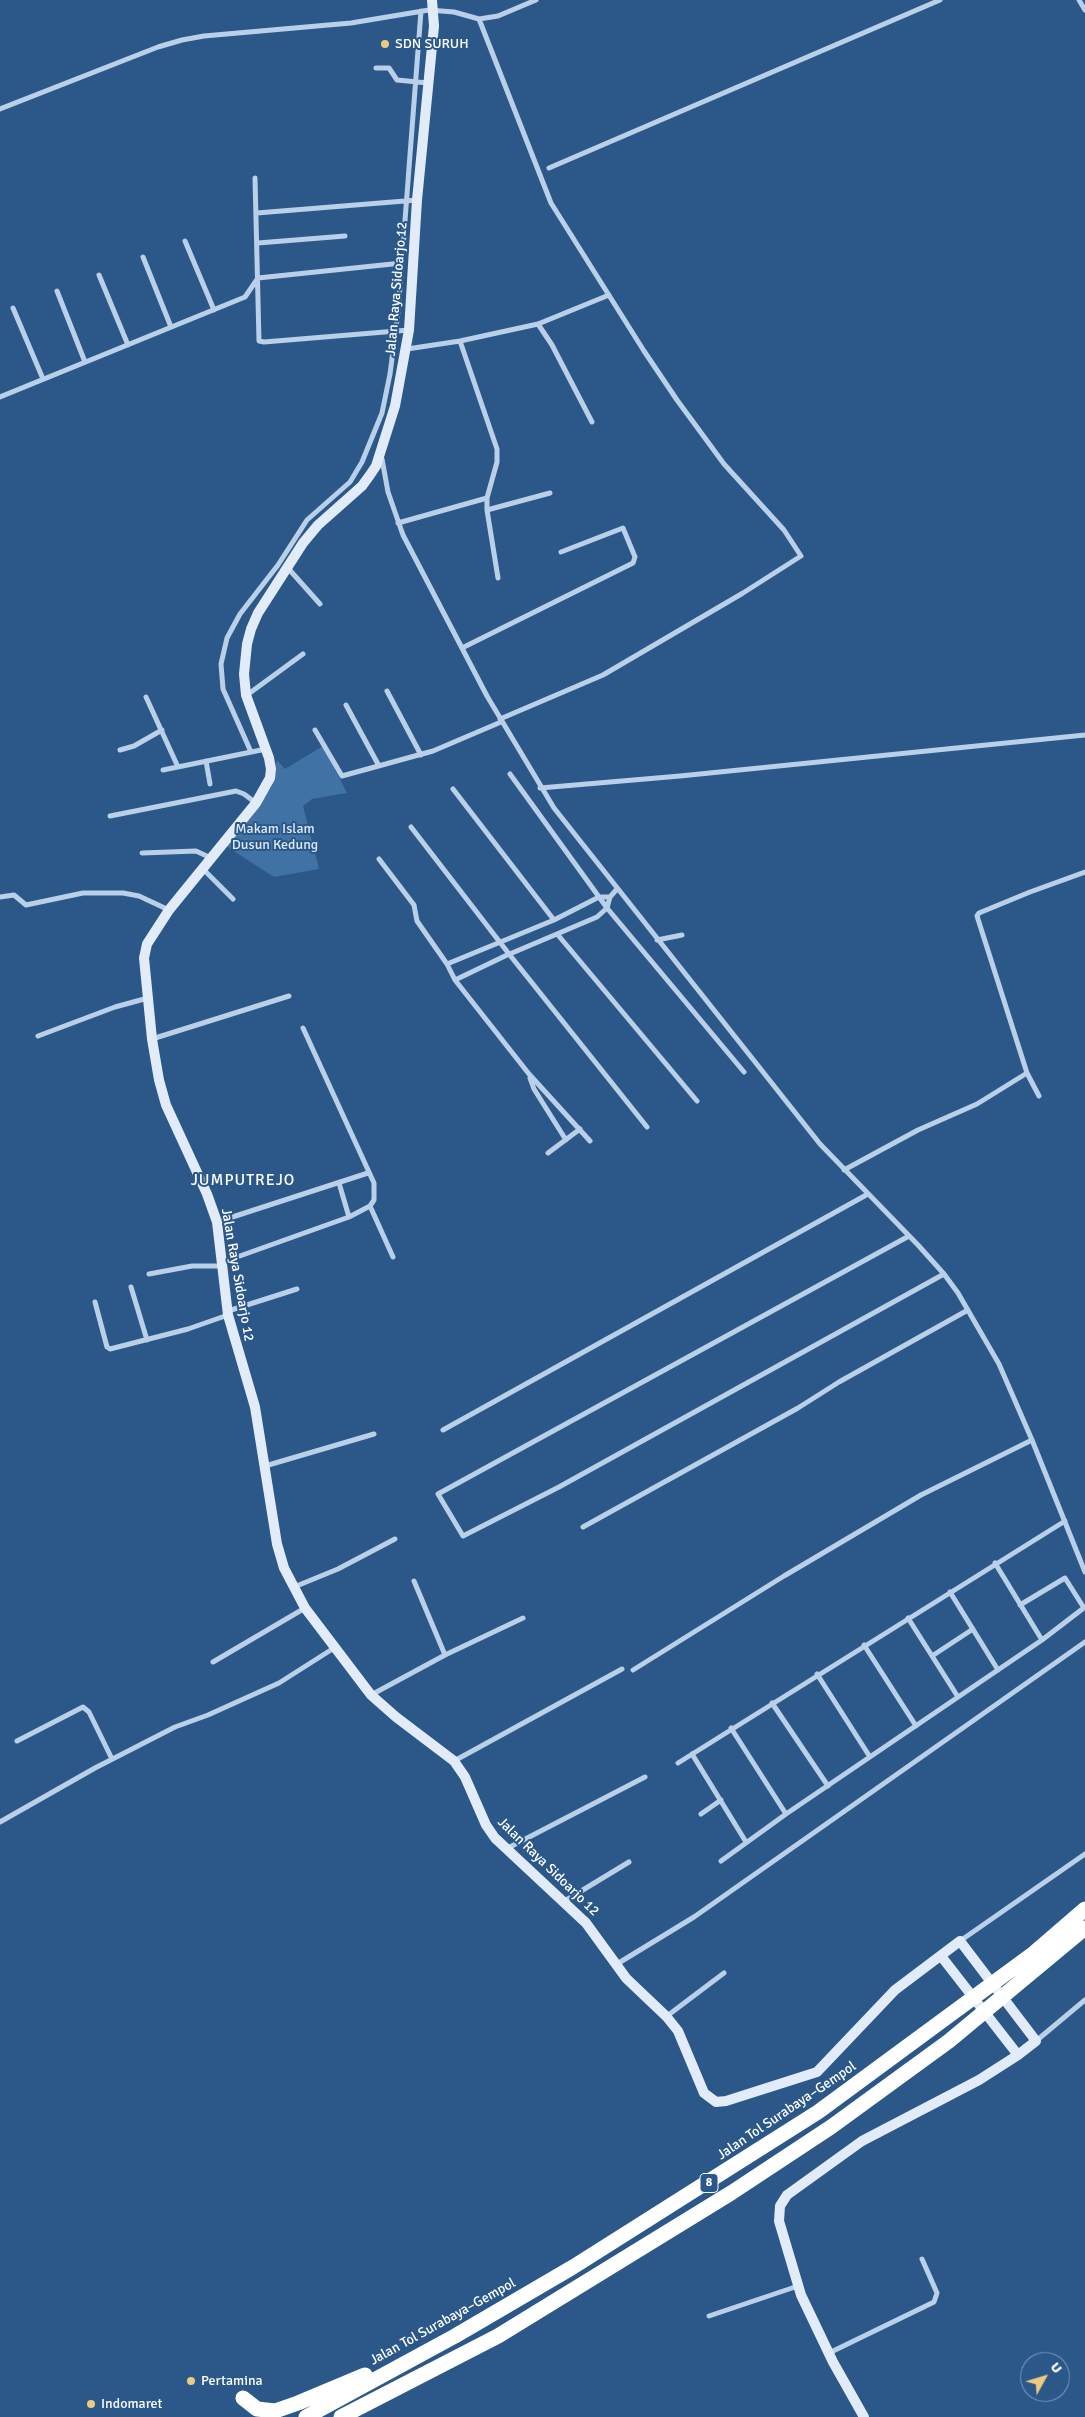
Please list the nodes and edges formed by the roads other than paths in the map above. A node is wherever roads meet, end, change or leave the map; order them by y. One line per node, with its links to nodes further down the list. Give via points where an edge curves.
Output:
1 (536, 0): 4 (street)
2 (940, 0): 12 (street)
3 (1079, 0): 6 (street)
4 (524, 3): 7 (street, via 498,16)
5 (428, 8): 7 (street); 9 (street); 10 (main road, Jalan Raya Sidoarjo 12); 11 (street, via 352,23 182,40)
6 (1085, 10)
7 (480, 19): 24 (street, via 551,203)
8 (376, 68): 9 (street, via 389,68 397,80)
9 (416, 83): 10 (street); 14 (street)
10 (426, 83): 14 (main road, Jalan Raya Sidoarjo 12)
11 (0, 108)
12 (548, 168)
13 (255, 178): 15 (street)
14 (411, 200): 15 (street); 20 (street); 30 (main road, Jalan Raya Sidoarjo 12)
15 (257, 213): 18 (street)
16 (345, 236): 18 (street)
17 (185, 241): 26 (street)
18 (258, 243): 22 (street)
19 (143, 257): 28 (street)
20 (402, 264): 22 (street); 29 (street)
21 (99, 275): 32 (street)
22 (258, 278): 26 (street, via 245,297); 29 (street, via 258,339 261,342)
23 (57, 291): 34 (street)
24 (609, 295): 27 (street); 54 (street, via 644,351 724,464 784,530 801,556 603,675)
25 (13, 308): 35 (street)
26 (214, 310): 28 (street)
27 (538, 324): 31 (street); 37 (street)
28 (171, 327): 32 (street)
29 (398, 330): 30 (street); 41 (street, via 379,421 353,478)
30 (408, 330): 33 (main road, Jalan Raya Sidoarjo 12)
31 (460, 341): 33 (street); 40 (street, via 496,449 497,462)
32 (128, 345): 34 (street)
33 (407, 349): 38 (main road, Jalan Raya Sidoarjo 12, via 397,399)
34 (85, 362): 35 (street)
35 (43, 379): 36 (street)
36 (0, 397)
37 (592, 422)
38 (381, 451): 41 (main road, Jalan Raya Sidoarjo 12, via 376,466 362,486); 43 (street, via 382,470)
39 (550, 493): 42 (street)
40 (487, 498): 42 (street); 43 (street)
41 (332, 505): 45 (main road, Jalan Raya Sidoarjo 12); 60 (street, via 307,520 278,565 240,614 224,648 220,677 223,689)
42 (487, 510): 46 (street)
43 (398, 523): 48 (street)
44 (560, 552): 48 (street, via 623,528 635,557 633,563)
45 (286, 567): 47 (street); 51 (main road, Jalan Raya Sidoarjo 12, via 251,629 244,674)
46 (498, 578)
47 (320, 604)
48 (462, 648): 54 (street)
49 (303, 654): 51 (street)
50 (387, 691): 61 (street)
51 (246, 695): 59 (main road, Jalan Raya Sidoarjo 12)
52 (146, 697): 55 (street)
53 (346, 705): 63 (street)
54 (500, 720): 61 (street); 68 (street)
55 (162, 730): 58 (street); 64 (street)
56 (315, 730): 63 (street, via 342,776)
57 (1085, 734): 68 (street)
58 (120, 750)
59 (263, 750): 60 (street); 70 (main road, Jalan Raya Sidoarjo 12, via 271,773 267,786)
60 (252, 752): 62 (street)
61 (421, 755): 63 (street)
62 (206, 761): 64 (street); 67 (street)
63 (379, 766)
64 (178, 767): 65 (street)
65 (163, 770)
66 (510, 774): 80 (street)
67 (210, 784)
68 (540, 788): 78 (street)
69 (453, 789): 85 (street)
70 (254, 801): 71 (street, via 236,791); 74 (main road, Jalan Raya Sidoarjo 12)
71 (110, 816)
72 (411, 827): 89 (street)
73 (142, 852): 74 (street)
74 (206, 855): 76 (main road, Jalan Raya Sidoarjo 12)
75 (378, 859): 91 (street, via 414,904 417,921)
76 (203, 869): 82 (street); 83 (main road, Jalan Raya Sidoarjo 12)
77 (1085, 872): 99 (street, via 977,916)
78 (617, 889): 81 (street); 88 (street)
79 (0, 897): 83 (street, via 14,895 26,905 83,893 123,893)
80 (599, 897): 81 (street); 84 (street); 85 (street)
81 (610, 897): 84 (street)
82 (233, 899)
83 (165, 908): 94 (main road, Jalan Raya Sidoarjo 12, via 145,951)
84 (607, 908): 86 (street, via 586,923); 98 (street)
85 (554, 920): 89 (street)
86 (558, 935): 90 (street); 102 (street)
87 (682, 936): 88 (street)
88 (657, 940): 108 (street)
89 (501, 941): 90 (street); 91 (street)
90 (509, 954): 92 (street); 103 (street)
91 (447, 964): 92 (street)
92 (455, 980): 100 (street)
93 (289, 996): 97 (street)
94 (146, 999): 96 (street); 97 (main road, Jalan Raya Sidoarjo 12)
95 (303, 1028): 109 (street)
96 (38, 1036)
97 (152, 1039): 114 (main road, Jalan Raya Sidoarjo 12, via 161,1092)
98 (744, 1072)
99 (1026, 1073): 101 (street); 108 (street, via 977,1104 918,1130)
100 (528, 1074): 104 (street); 105 (street)
101 (1039, 1096)
102 (697, 1101)
103 (648, 1127)
104 (580, 1129): 105 (street); 106 (street)
105 (566, 1140): 107 (street)
106 (590, 1141)
107 (548, 1153)
108 (844, 1170): 111 (street)
109 (368, 1173): 110 (street); 112 (street, via 375,1193)
110 (339, 1183): 113 (street); 114 (street)
111 (868, 1194): 115 (street); 126 (street)
112 (370, 1206): 113 (street); 116 (street)
113 (349, 1217): 117 (street)
114 (217, 1222): 117 (main road, Jalan Raya Sidoarjo 12)
115 (909, 1236): 119 (street); 119 (street, via 438,1494 463,1536 559,1487)
116 (393, 1257)
117 (222, 1265): 118 (street, via 192,1266); 124 (main road, Jalan Raya Sidoarjo 12)
118 (149, 1274)
119 (944, 1274): 123 (street)
120 (131, 1286): 125 (street)
121 (297, 1289): 124 (street)
122 (95, 1302): 125 (street, via 108,1348)
123 (968, 1310): 128 (street, via 998,1364); 131 (street)
124 (226, 1315): 125 (street); 129 (main road, Jalan Raya Sidoarjo 12, via 255,1406)
125 (147, 1340)
126 (443, 1430)
127 (374, 1434): 129 (street)
128 (1032, 1440): 130 (street); 152 (street, via 921,1495)
129 (265, 1466): 136 (main road, Jalan Raya Sidoarjo 12, via 277,1544)
130 (1064, 1521): 133 (street); 134 (street)
131 (583, 1527)
132 (395, 1540): 136 (street)
133 (995, 1563): 137 (street); 138 (street)
134 (1085, 1572)
135 (414, 1581): 148 (street)
136 (294, 1587): 139 (main road, Jalan Raya Sidoarjo 12)
137 (950, 1592): 142 (street); 143 (street)
138 (1020, 1605): 140 (street, via 1065,1578); 144 (street)
139 (305, 1608): 147 (main road, Jalan Raya Sidoarjo 12); 150 (street)
140 (1085, 1608): 144 (street)
141 (523, 1618): 148 (street)
142 (908, 1618): 146 (street); 149 (street)
143 (973, 1629): 149 (street); 153 (street)
144 (1042, 1640): 153 (street)
145 (1085, 1642): 182 (street, via 708,1908)
146 (864, 1645): 154 (street); 158 (street)
147 (332, 1650): 155 (main road, Jalan Raya Sidoarjo 12); 163 (street, via 264,1691 175,1727)
148 (446, 1655): 155 (street)
149 (932, 1656): 156 (street)
150 (213, 1662)
151 (622, 1669): 164 (street)
152 (633, 1670)
153 (998, 1670): 156 (street)
154 (817, 1674): 157 (street); 162 (street)
155 (371, 1695): 164 (main road, Jalan Raya Sidoarjo 12)
156 (958, 1697): 158 (street)
157 (772, 1703): 159 (street); 167 (street)
158 (916, 1726): 162 (street)
159 (731, 1728): 161 (street); 170 (street)
160 (17, 1741): 163 (street, via 83,1707)
161 (692, 1754): 165 (street); 168 (street)
162 (870, 1757): 167 (street)
163 (112, 1759): 171 (street)
164 (454, 1761): 173 (main road, Jalan Raya Sidoarjo 12, via 465,1777 486,1825)
165 (678, 1763)
166 (645, 1777): 173 (street)
167 (828, 1786): 170 (street)
168 (721, 1800): 169 (street); 172 (street)
169 (701, 1814)
170 (786, 1814): 172 (street)
171 (0, 1822)
172 (746, 1842): 175 (street)
173 (506, 1849): 177 (main road, Jalan Raya Sidoarjo 12)
174 (1085, 1854): 180 (street)
175 (722, 1861)
176 (629, 1862): 177 (street)
177 (563, 1902): 182 (main road, Jalan Raya Sidoarjo 12, via 586,1923)
178 (1085, 1909): 192 (highway, Jalan Tol Surabaya–Gempol / 8, via 1034,1953 818,2112 621,2238 455,2336)
179 (1085, 1928): 195 (highway, 8, via 949,2041 831,2126 730,2193 498,2336)
180 (960, 1941): 181 (main road, Jalan Raya Sidoarjo 12); 186 (main road)
181 (941, 1956): 185 (main road, Jalan Raya Sidoarjo 12, via 895,1990 817,2072 726,2101 716,2102 704,2093 678,2031); 187 (main road)
182 (617, 1964): 185 (main road, Jalan Raya Sidoarjo 12, via 632,1986)
183 (724, 1973): 185 (street)
184 (1085, 2000): 186 (street)
185 (666, 2016)
186 (1036, 2041): 187 (main road)
187 (1018, 2055): 189 (main road, via 979,2080 862,2141 788,2195 780,2206 780,2221)
188 (922, 2259): 191 (street, via 938,2296 934,2302)
189 (798, 2286): 190 (street); 191 (main road)
190 (709, 2316)
191 (829, 2352): 196 (main road)
192 (420, 2353): 193 (highway, via 274,2411 256,2409); 194 (highway, Jalan Tol Surabaya–Gempol / 8)
193 (243, 2398)
194 (306, 2417)
195 (341, 2417)
196 (864, 2417)

